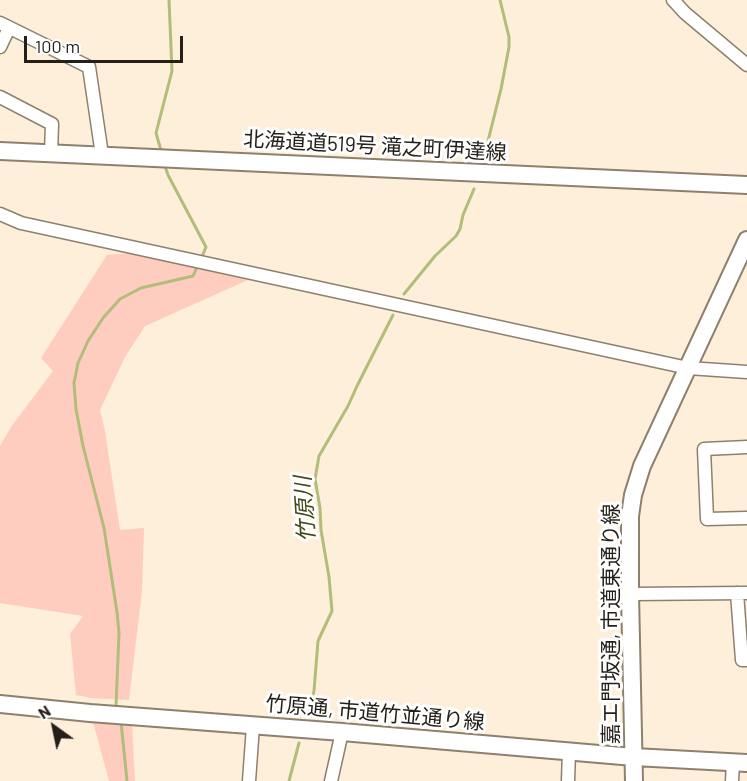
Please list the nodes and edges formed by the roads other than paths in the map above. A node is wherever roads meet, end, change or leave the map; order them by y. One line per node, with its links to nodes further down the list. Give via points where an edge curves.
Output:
1 (674, 0): 4 (street)
2 (5, 25): 3 (street); 8 (street, via 89,67)
3 (0, 47)
4 (747, 65)
5 (0, 97): 7 (street, via 52,124)
6 (0, 151): 7 (street, 北海道道519号 滝之町伊達線)
7 (51, 153): 8 (street, 北海道道519号 滝之町伊達線)
8 (102, 155): 9 (street, 北海道道519号 滝之町伊達線)
9 (747, 185)
10 (0, 214): 12 (street, via 21,223)
11 (747, 240): 12 (street, 嘉エ門坂通, 市道東通り線)
12 (688, 368): 13 (street); 17 (street, 嘉エ門坂通, 市道東通り線, via 642,466 633,495)
13 (747, 372)
14 (747, 447): 15 (street, via 705,449 707,519)
15 (747, 518)
16 (742, 593): 17 (street); 18 (street, via 742,660)
17 (630, 594): 23 (street, 嘉エ門坂通, 市道東通り線)
18 (747, 660)
19 (1, 708): 20 (street, 竹原通, 市道竹並通り線)
20 (253, 726): 21 (street, 竹原通, 市道竹並通り線); 25 (street)
21 (342, 732): 22 (street, 竹原通, 市道竹並通り線); 26 (street)
22 (570, 752): 23 (street, 竹原通, 市道竹並通り線); 27 (street)
23 (634, 757): 24 (street, 竹原通, 市道竹並通り線); 28 (street, 嘉エ門坂通, 市道東通り線)
24 (740, 763): 29 (street)
25 (249, 781)
26 (331, 781)
27 (568, 781)
28 (634, 781)
29 (732, 781)

